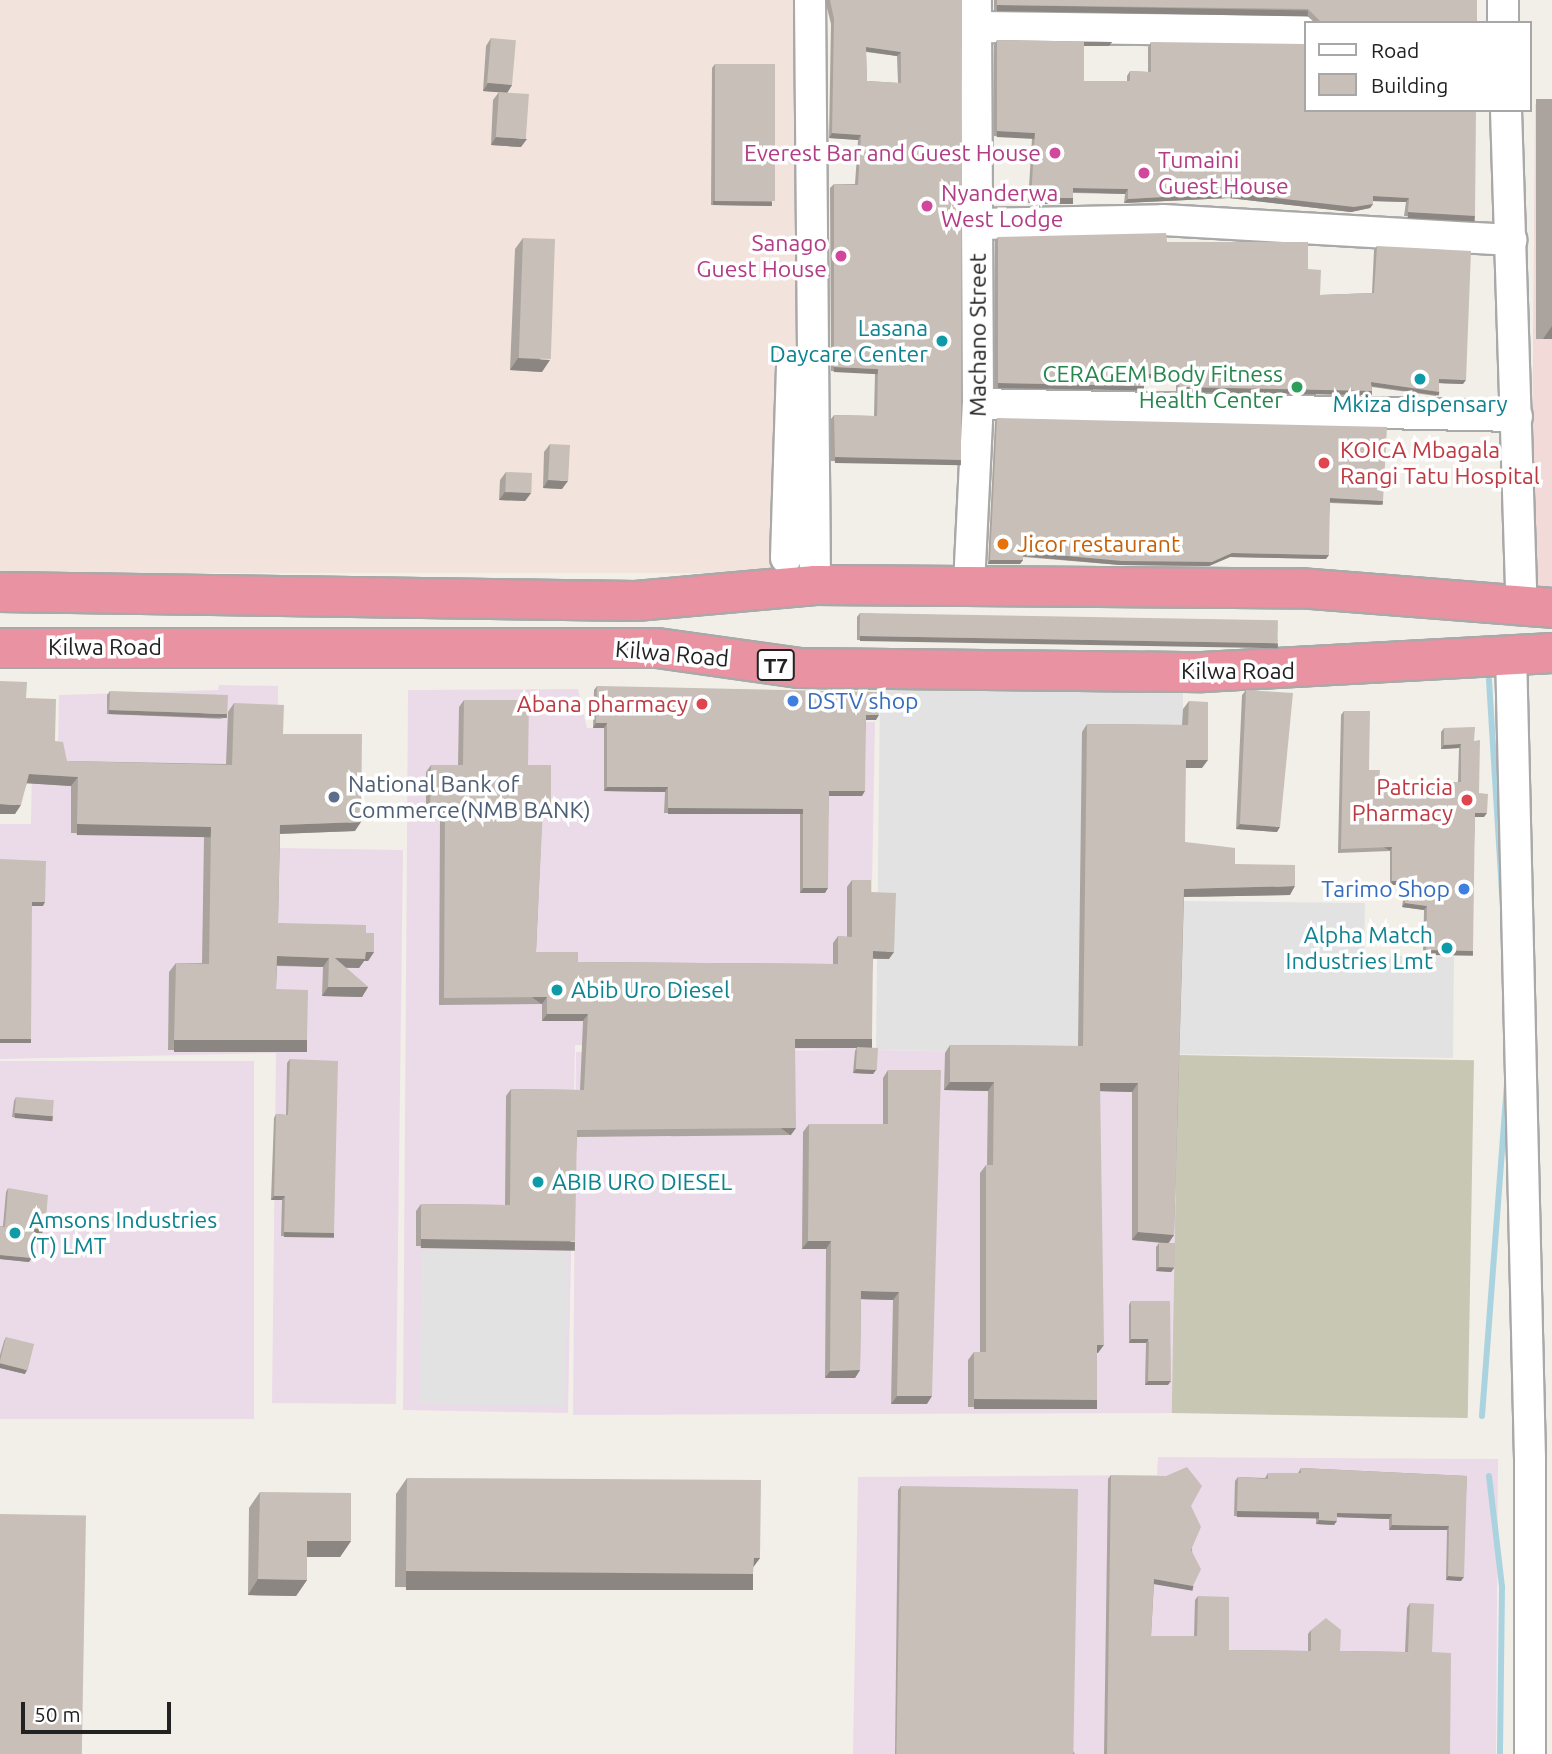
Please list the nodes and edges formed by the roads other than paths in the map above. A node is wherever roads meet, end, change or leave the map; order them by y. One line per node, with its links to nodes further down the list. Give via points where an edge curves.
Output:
1 (791, 0): 12 (street, via 796,277)
2 (810, 0): 13 (street)
3 (1503, 0): 5 (street)
4 (976, 14): 6 (street); 8 (street, Machano Street)
5 (1503, 21)
6 (1304, 31)
7 (1506, 112): 9 (street)
8 (978, 224): 9 (street, via 1163,220 1259,230); 10 (street, Machano Street)
9 (1511, 240): 11 (street)
10 (978, 404): 11 (street); 14 (street, Machano Street)
11 (1517, 416): 16 (street)
12 (786, 558)
13 (815, 585): 14 (highway); 15 (highway, via 636,601)
14 (969, 585): 16 (highway, via 1299,587)
15 (0, 592)
16 (1537, 608)
17 (0, 648): 18 (highway, Kilwa Road / T7, via 657,648 799,668 1203,672 1331,669)
18 (1511, 652): 19 (highway, Kilwa Road / T7); 20 (street, via 1530,1458)
19 (1552, 653)
20 (1530, 1754)

